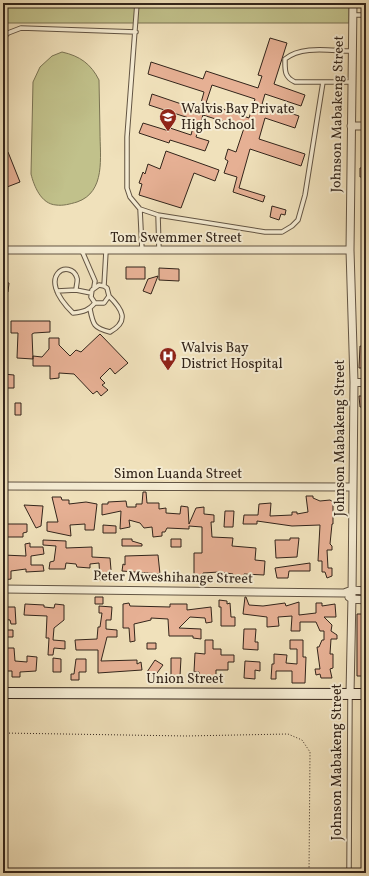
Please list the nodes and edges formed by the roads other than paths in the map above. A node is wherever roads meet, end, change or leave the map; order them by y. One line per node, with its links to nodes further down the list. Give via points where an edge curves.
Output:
1 (137, 3): 5 (lane)
2 (353, 3): 3 (street, Johnson Mabakeng Street)
3 (352, 15): 4 (lane); 7 (street, Johnson Mabakeng Street)
4 (366, 15)
5 (136, 32): 6 (lane, via 21,28); 12 (lane, via 127,137 127,188)
6 (3, 38)
7 (352, 51): 8 (lane, via 300,51 286,59 285,73 288,79 295,82); 9 (street, Johnson Mabakeng Street)
8 (323, 82): 9 (lane); 13 (lane, via 305,195 298,220 292,226 282,232 265,232)
9 (351, 82): 10 (street, Johnson Mabakeng Street)
10 (351, 126): 11 (street); 15 (street, Johnson Mabakeng Street)
11 (366, 126)
12 (140, 209): 13 (lane); 18 (lane)
13 (158, 215): 19 (lane)
14 (3, 250): 16 (street, Tom Swemmer Street)
15 (350, 250): 19 (street, Tom Swemmer Street); 28 (street, Johnson Mabakeng Street)
16 (82, 251): 17 (street, Tom Swemmer Street); 21 (lane, via 95,281)
17 (106, 251): 18 (street, Tom Swemmer Street); 20 (lane)
18 (142, 251): 19 (street, Tom Swemmer Street)
19 (159, 251)
20 (104, 286): 21 (lane); 25 (lane)
21 (94, 287): 24 (lane)
22 (76, 290): 23 (lane); 23 (lane, via 77,278 74,272 66,269 60,270 56,275 54,284); 24 (lane)
23 (57, 291): 27 (lane, via 61,301 73,313)
24 (91, 294): 26 (lane)
25 (109, 296): 26 (lane, via 104,303); 27 (lane, via 122,312 122,319 117,328 110,332 98,329 93,322)
26 (95, 303): 27 (lane)
27 (90, 309)
28 (354, 382): 29 (street); 31 (street, Johnson Mabakeng Street)
29 (366, 383)
30 (3, 486): 31 (street, Simon Luanda Street)
31 (353, 488): 33 (street, Johnson Mabakeng Street)
32 (3, 589): 35 (street, Peter Mweshihange Street)
33 (352, 590): 34 (street); 35 (street); 36 (street, Johnson Mabakeng Street)
34 (366, 591)
35 (344, 593): 36 (street)
36 (352, 599): 37 (street); 39 (street, Johnson Mabakeng Street)
37 (366, 600)
38 (3, 693): 39 (main road, Union Street)
39 (350, 694): 40 (main road, Union Street); 41 (lane, Johnson Mabakeng Street)
40 (366, 694)
41 (349, 873)

